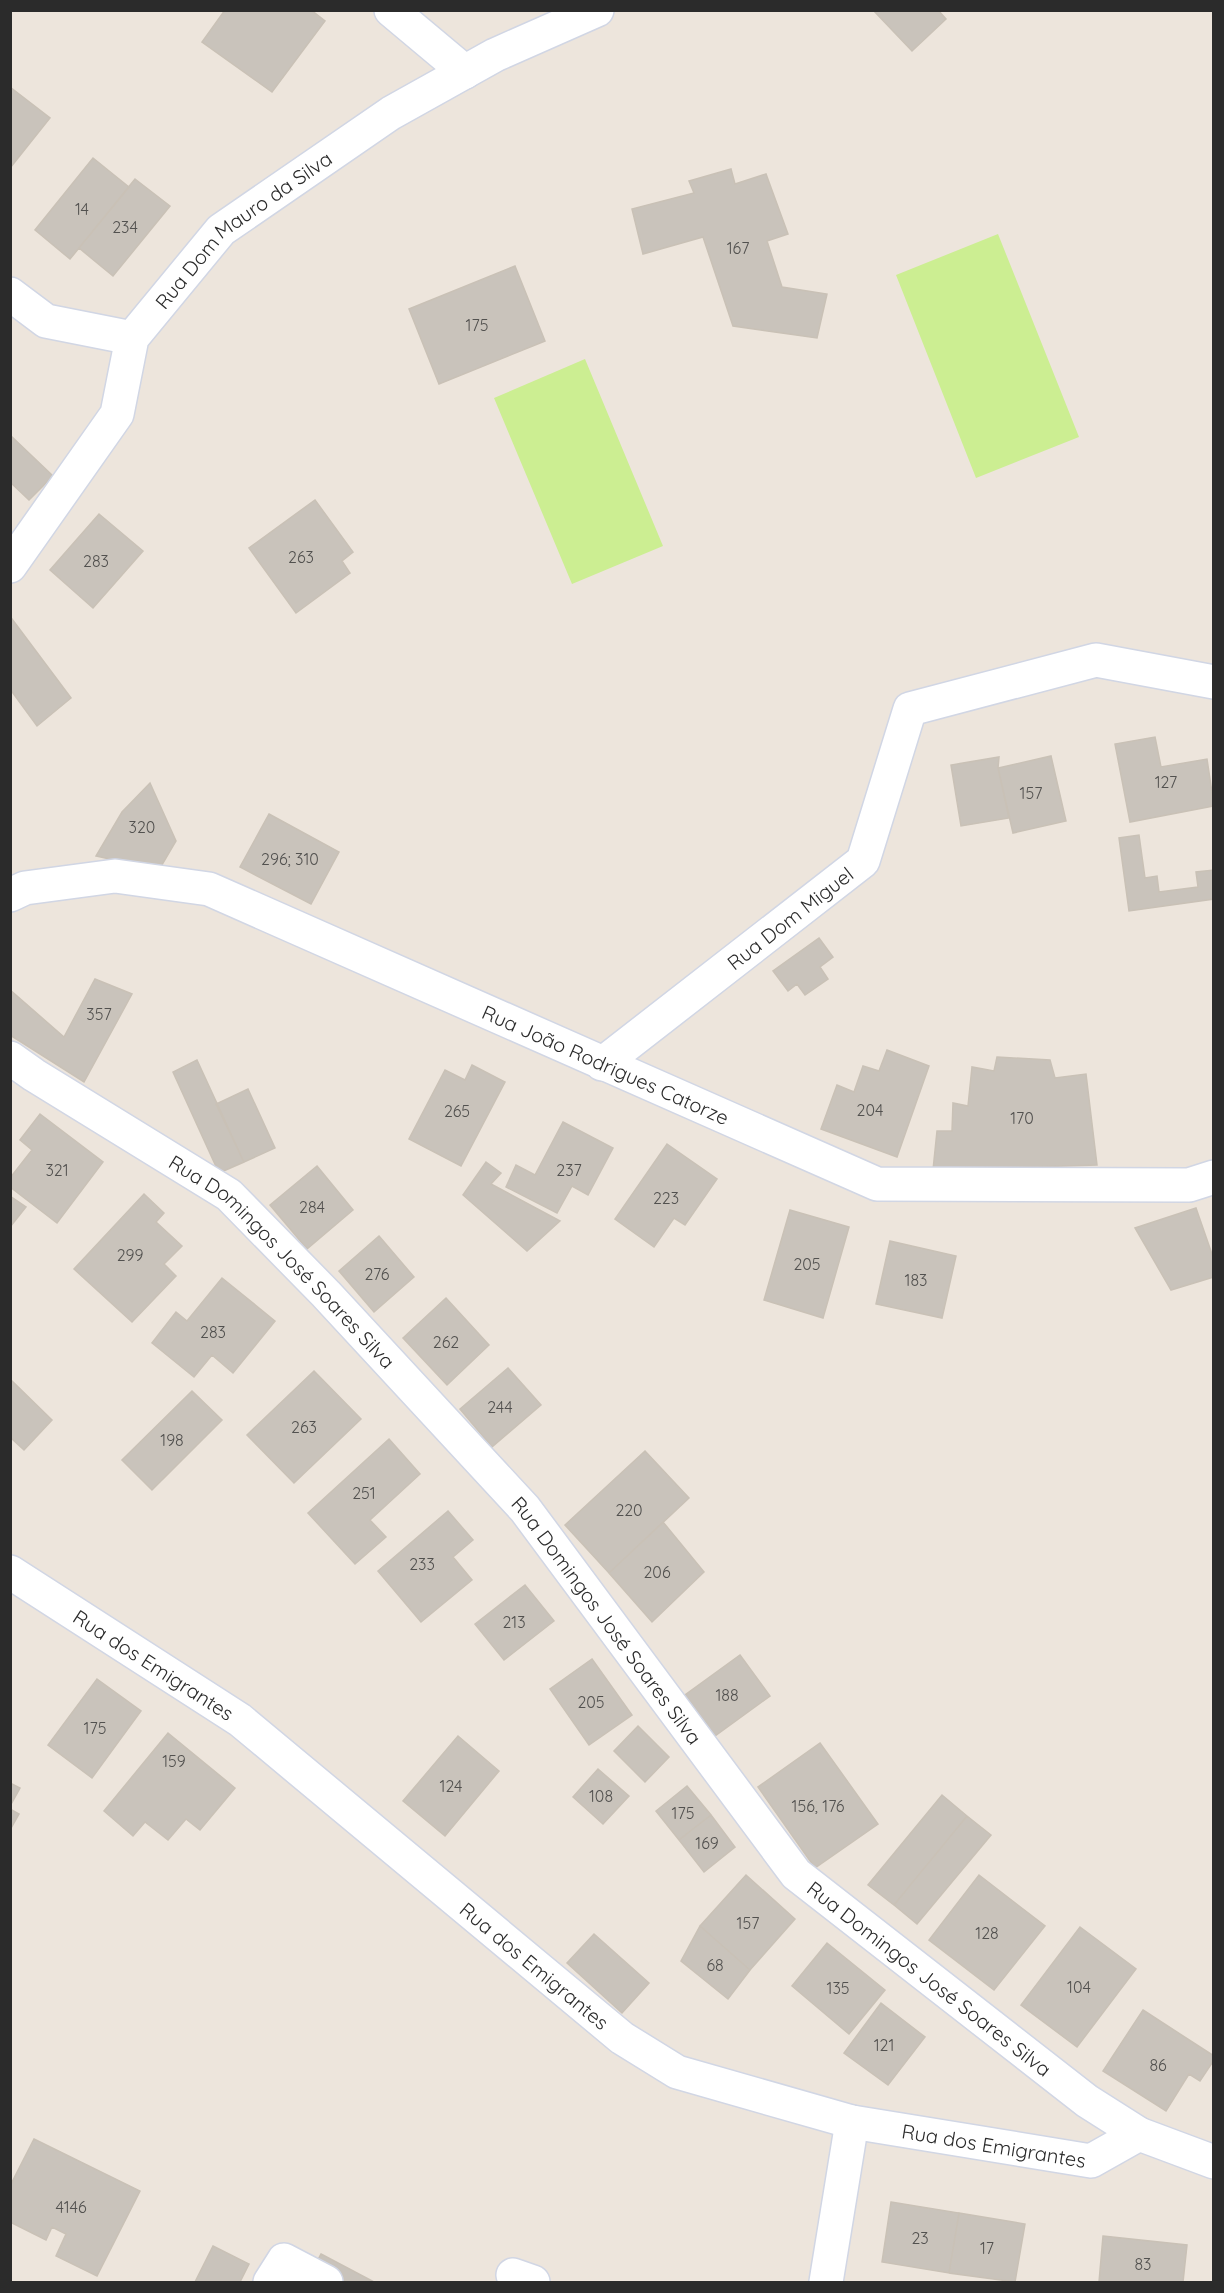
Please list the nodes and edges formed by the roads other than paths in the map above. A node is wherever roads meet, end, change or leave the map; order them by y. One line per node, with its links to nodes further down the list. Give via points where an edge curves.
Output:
1 (391, 10): 3 (street)
2 (597, 10): 3 (street, Rua Dom Mauro da Silva)
3 (465, 72): 5 (street, Rua Dom Mauro da Silva, via 392,113 221,230)
4 (10, 294): 5 (street, via 46,321)
5 (132, 338): 6 (street, Rua Dom Mauro da Silva, via 117,414)
6 (10, 566)
7 (1214, 682): 10 (street, Rua Dom Miguel, via 1096,660 910,709 863,861)
8 (10, 895): 10 (street, Rua João Rodrigues Catorze, via 26,888 115,876 208,889)
9 (10, 1058): 14 (street, Rua Domingos José Soares Silva, via 229,1195 525,1509 796,1874 1087,2101)
10 (602, 1064): 11 (street, Rua João Rodrigues Catorze, via 877,1184 1189,1185)
11 (1214, 1177)
12 (10, 1572): 13 (street, Rua dos Emigrantes, via 240,1720 622,2038 677,2072)
13 (852, 2122): 14 (street, Rua dos Emigrantes, via 1091,2161); 18 (street)
14 (1139, 2134): 15 (street, Rua Domingos José Soares Silva)
15 (1214, 2162)
16 (270, 2283): 17 (street, via 284,2260)
17 (326, 2283)
18 (826, 2283)

